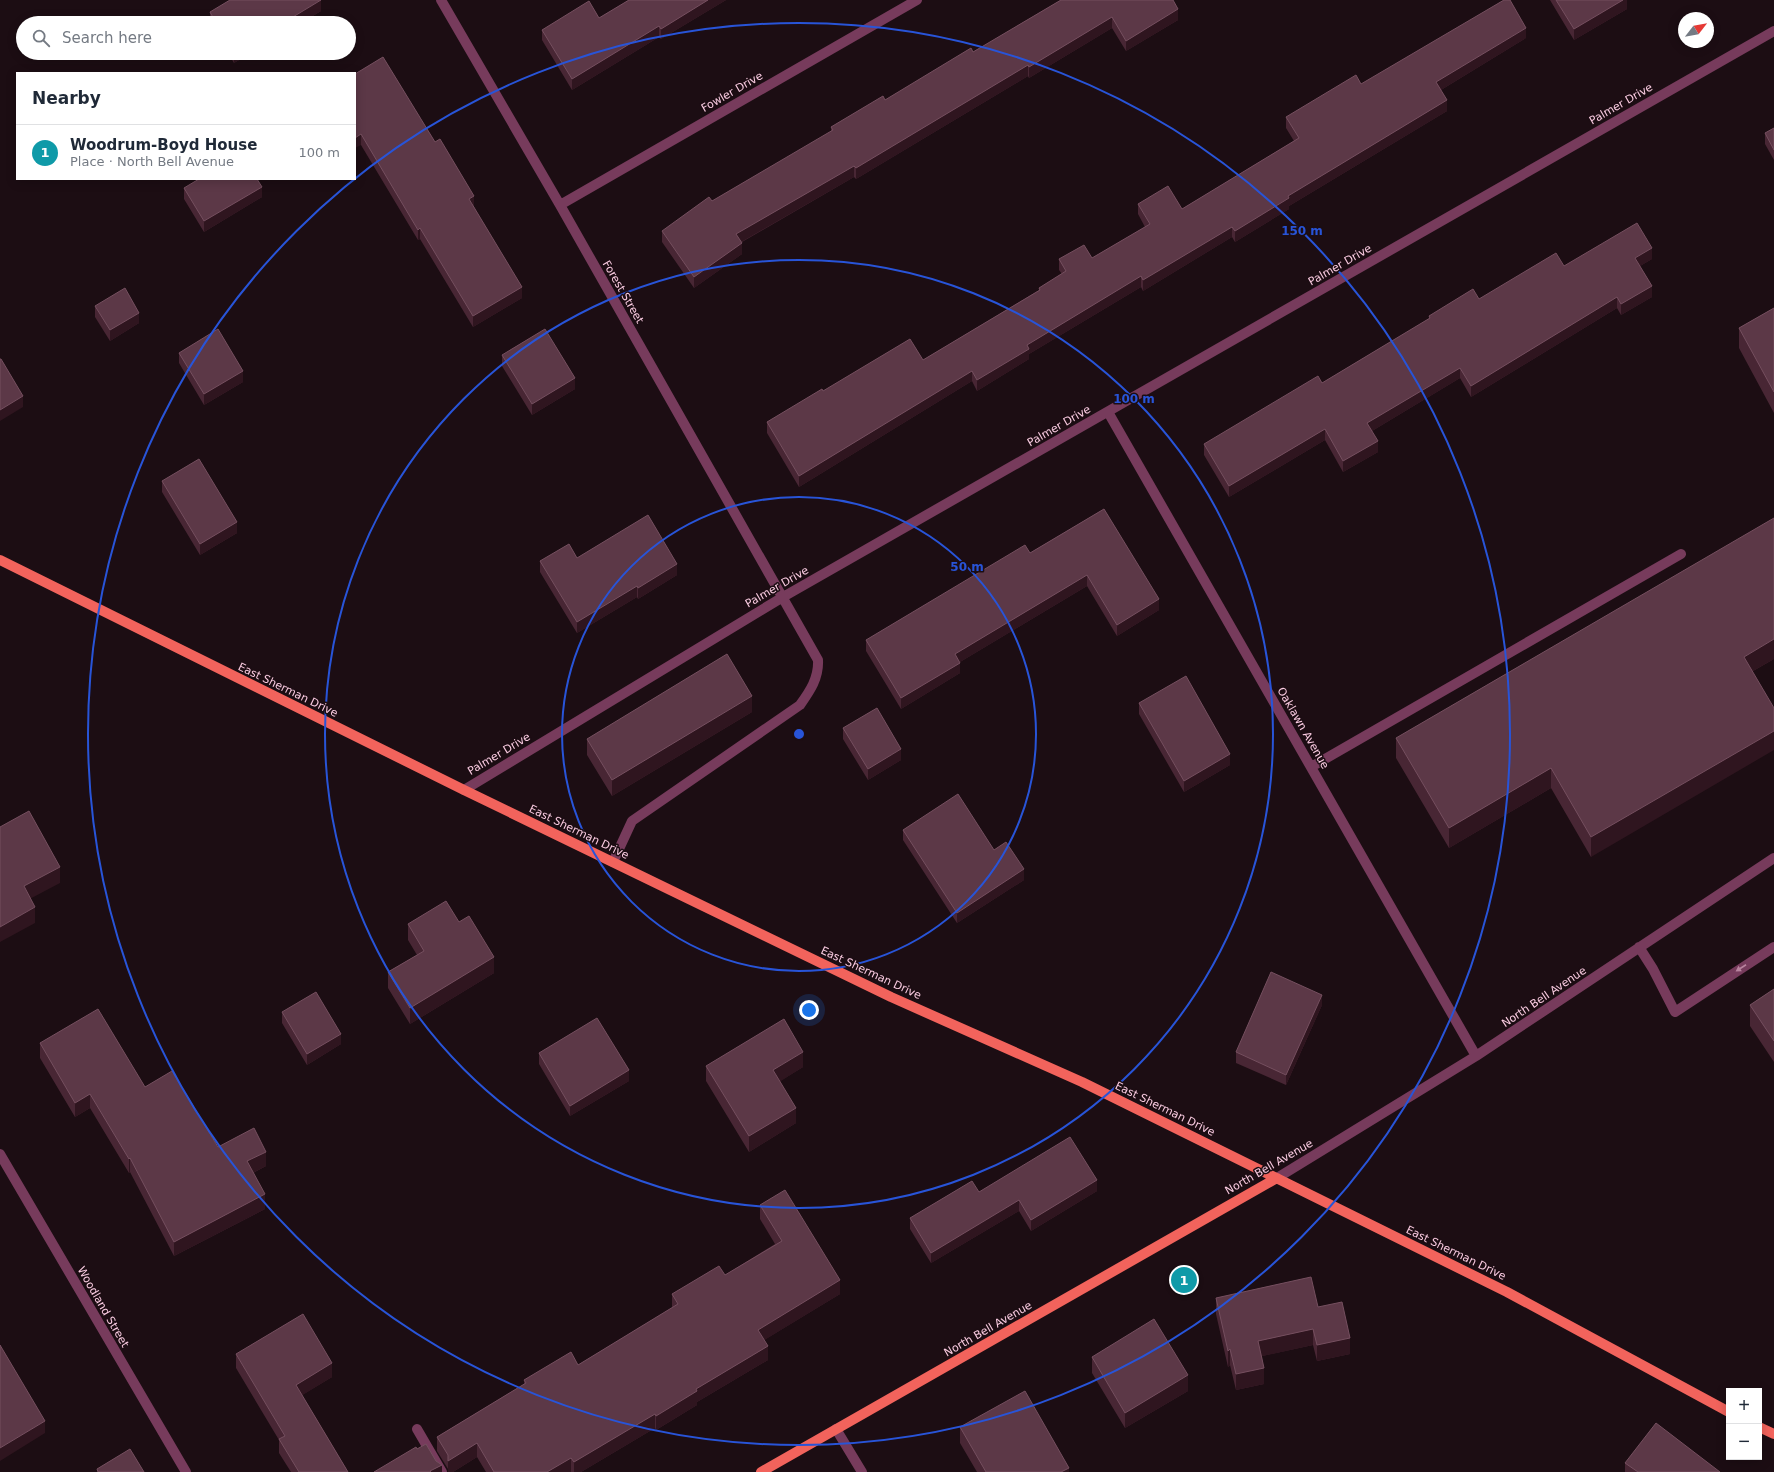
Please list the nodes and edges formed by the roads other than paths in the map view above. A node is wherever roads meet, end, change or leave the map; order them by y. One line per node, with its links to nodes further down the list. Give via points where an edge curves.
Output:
1 (441, 0): 4 (street, Forest Street)
2 (917, 0): 4 (street, Fowler Drive)
3 (1774, 31): 5 (street, Palmer Drive)
4 (560, 205): 8 (street, Forest Street)
5 (1108, 412): 8 (street, Palmer Drive); 9 (street, Oaklawn Avenue)
6 (1681, 554): 9 (street)
7 (0, 560): 10 (main road, East Sherman Drive)
8 (783, 596): 10 (street, Palmer Drive); 12 (street, Forest Street, via 818,660 814,683 800,706 632,821)
9 (1311, 766): 15 (street, Oaklawn Avenue)
10 (464, 790): 12 (main road, East Sherman Drive)
11 (1774, 858): 14 (street, North Bell Avenue)
12 (613, 862): 17 (main road, East Sherman Drive, via 891,997 1082,1082)
13 (1774, 947): 14 (street, one-way to 14, via 1674,1012 1653,969)
14 (1639, 948): 15 (street, North Bell Avenue)
15 (1476, 1056): 17 (street, North Bell Avenue)
16 (0, 1154): 23 (street, Woodland Street)
17 (1277, 1178): 18 (main road, East Sherman Drive, via 1507,1292); 21 (main road, North Bell Avenue)
18 (1726, 1410)
19 (1762, 1428): 22 (main road)
20 (417, 1429): 24 (street)
21 (836, 1429): 25 (main road, North Bell Avenue); 26 (street)
22 (1774, 1434)
23 (186, 1472)
24 (442, 1472)
25 (761, 1472)
26 (862, 1472)

